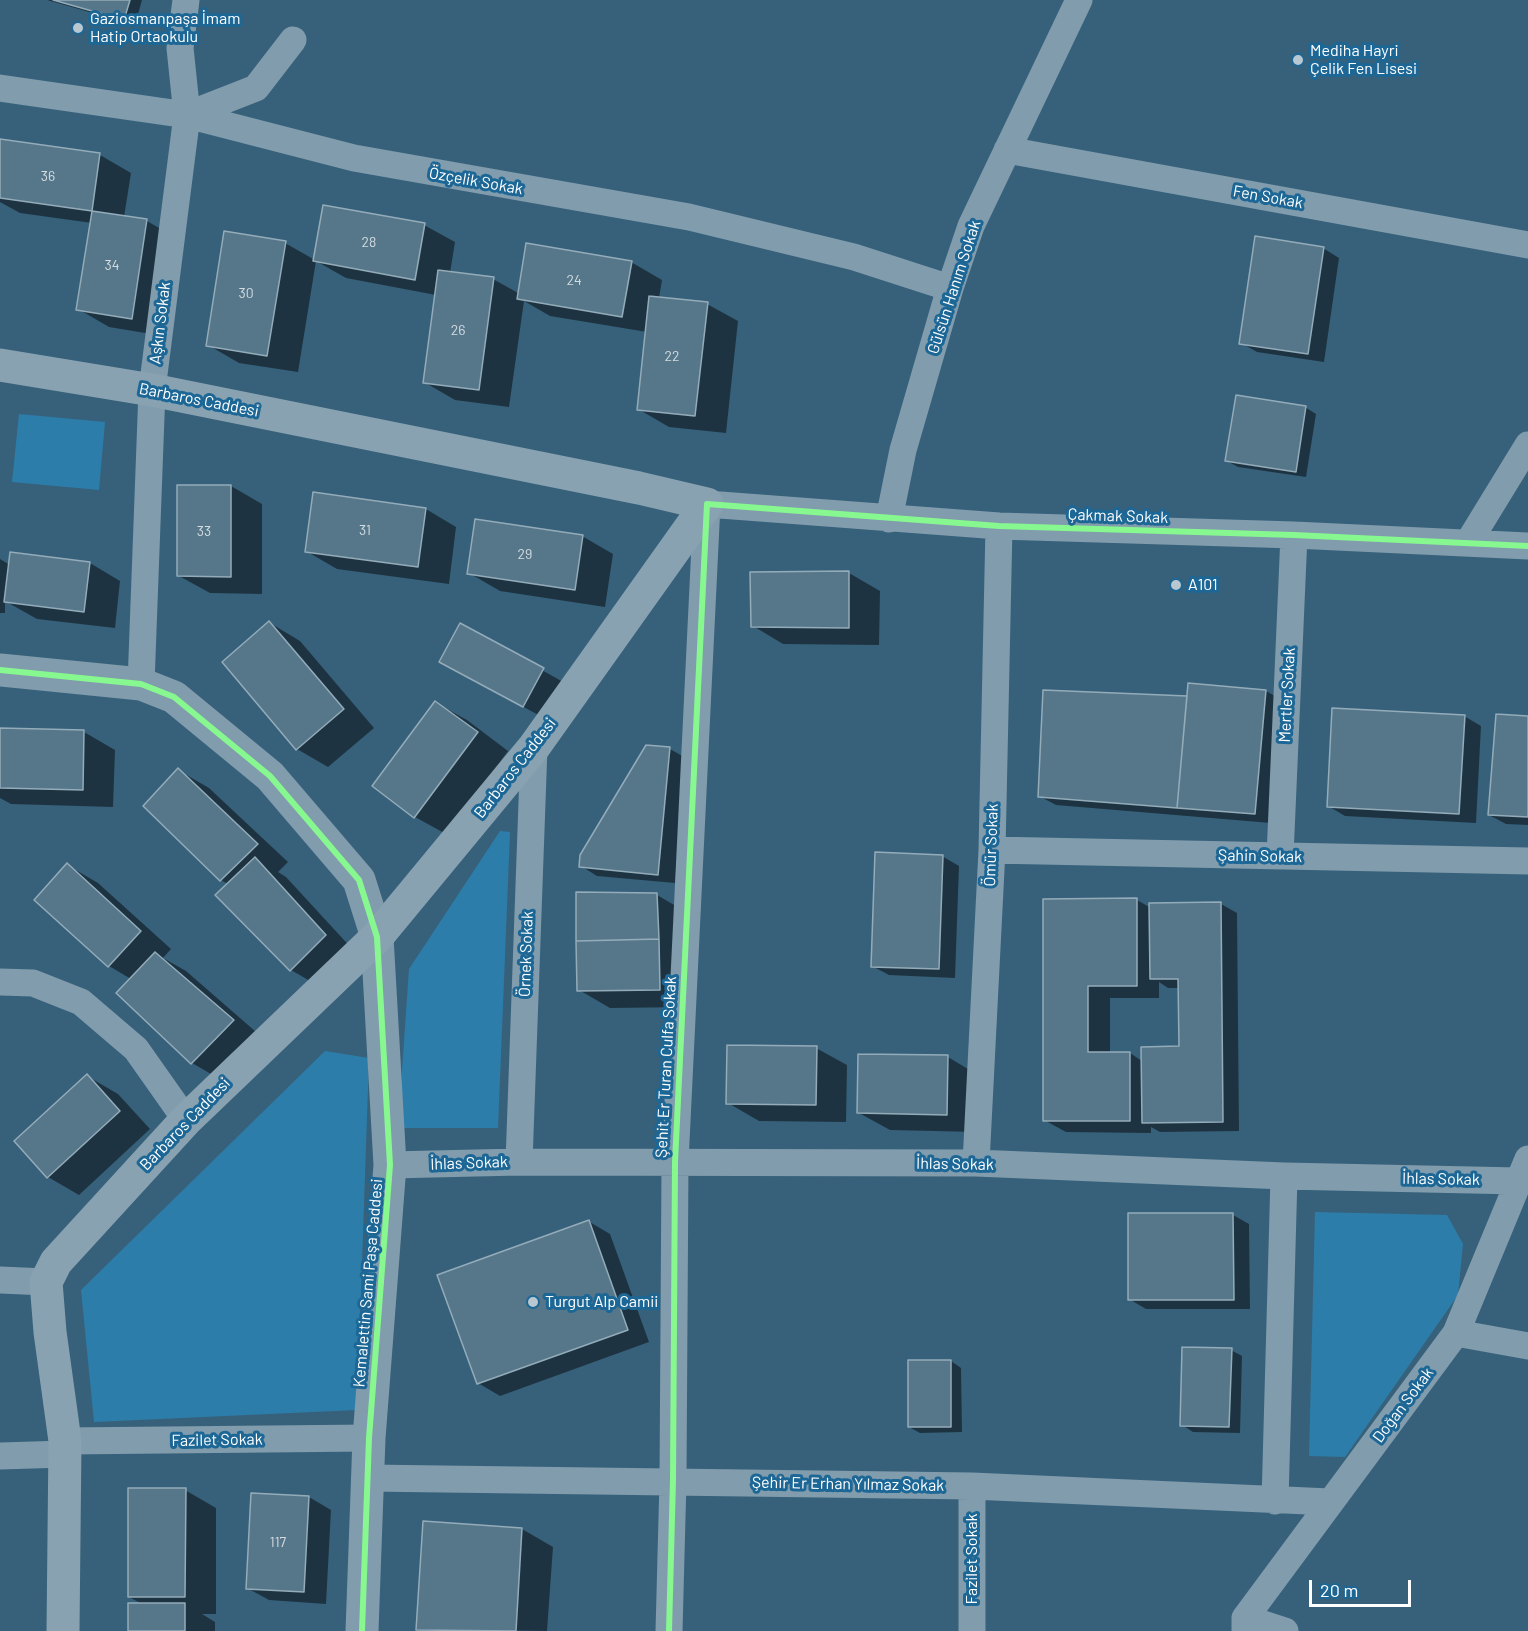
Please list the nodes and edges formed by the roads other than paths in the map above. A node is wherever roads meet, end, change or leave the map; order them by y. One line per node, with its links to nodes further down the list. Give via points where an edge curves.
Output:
1 (186, 0): 5 (street, Aşkın Sokak, via 180,48)
2 (1079, 0): 6 (street, Gülsün Hanım Sokak)
3 (293, 40): 5 (street, via 256,88)
4 (0, 88): 5 (street, Özçelik Sokak)
5 (187, 116): 8 (street, Özçelik Sokak, via 354,158 689,218 854,257); 10 (street, Aşkın Sokak)
6 (1007, 150): 7 (street, Fen Sokak); 8 (street, Gülsün Hanım Sokak, via 971,226)
7 (1528, 245)
8 (950, 288): 13 (street, Gülsün Hanım Sokak, via 903,450)
9 (0, 365): 10 (main road, Barbaros Caddesi)
10 (152, 390): 12 (main road, Barbaros Caddesi); 19 (street, Aşkın Sokak)
11 (1528, 445): 16 (street)
12 (707, 504): 13 (street, Çakmak Sokak); 20 (main road, Barbaros Caddesi); 28 (street, Şehit Er Turan Culfa Sokak)
13 (889, 519): 14 (street, Çakmak Sokak)
14 (999, 526): 15 (street, Çakmak Sokak); 21 (street, Ömür Sokak)
15 (1294, 535): 16 (street, Çakmak Sokak); 22 (street, Mertler Sokak)
16 (1468, 543): 17 (street, Çakmak Sokak)
17 (1528, 546)
18 (0, 670): 19 (street, Kemalettin Sami Paşa Caddesi)
19 (141, 684): 24 (street, Kemalettin Sami Paşa Caddesi, via 174,697 270,776 359,880)
20 (534, 747): 24 (main road, Barbaros Caddesi); 27 (street, Örnek Sokak)
21 (992, 850): 22 (street, Şahin Sokak); 29 (street, Ömür Sokak)
22 (1280, 856): 23 (street, Şahin Sokak)
23 (1528, 861)
24 (377, 937): 26 (main road, Barbaros Caddesi); 30 (street, Kemalettin Sami Paşa Caddesi)
25 (0, 982): 26 (street, via 33,983 81,1002 136,1049)
26 (186, 1120): 34 (main road, Barbaros Caddesi, via 56,1262)
27 (519, 1162): 28 (street, İhlas Sokak); 30 (street, İhlas Sokak)
28 (675, 1162): 29 (street, İhlas Sokak); 41 (street, Şehit Er Turan Culfa Sokak)
29 (976, 1163): 32 (street, İhlas Sokak)
30 (390, 1165): 37 (street, Kemalettin Sami Paşa Caddesi)
31 (1524, 1170): 32 (street, İhlas Sokak); 35 (street, Doğan Sokak)
32 (1284, 1176): 43 (street)
33 (0, 1280): 34 (street)
34 (46, 1282): 38 (main road)
35 (1456, 1333): 36 (street); 44 (street, Doğan Sokak)
36 (1528, 1346)
37 (369, 1438): 38 (street, Fazilet Sokak); 40 (street, Kemalettin Sami Paşa Caddesi)
38 (65, 1448): 39 (street, Fazilet Sokak); 46 (main road)
39 (0, 1456)
40 (367, 1478): 41 (street, Şehir Er Erhan Yılmaz Sokak); 47 (street, Kemalettin Sami Paşa Caddesi)
41 (673, 1480): 42 (street, Şehir Er Erhan Yılmaz Sokak); 48 (street, Şehit Er Turan Culfa Sokak)
42 (972, 1486): 43 (street, Şehir Er Erhan Yılmaz Sokak); 49 (street, Fazilet Sokak)
43 (1275, 1501): 44 (street, Şehir Er Erhan Yılmaz Sokak)
44 (1330, 1502): 45 (street, Doğan Sokak)
45 (1245, 1624): 50 (street)
46 (63, 1631)
47 (362, 1631)
48 (669, 1631)
49 (972, 1631)
50 (1284, 1631)

